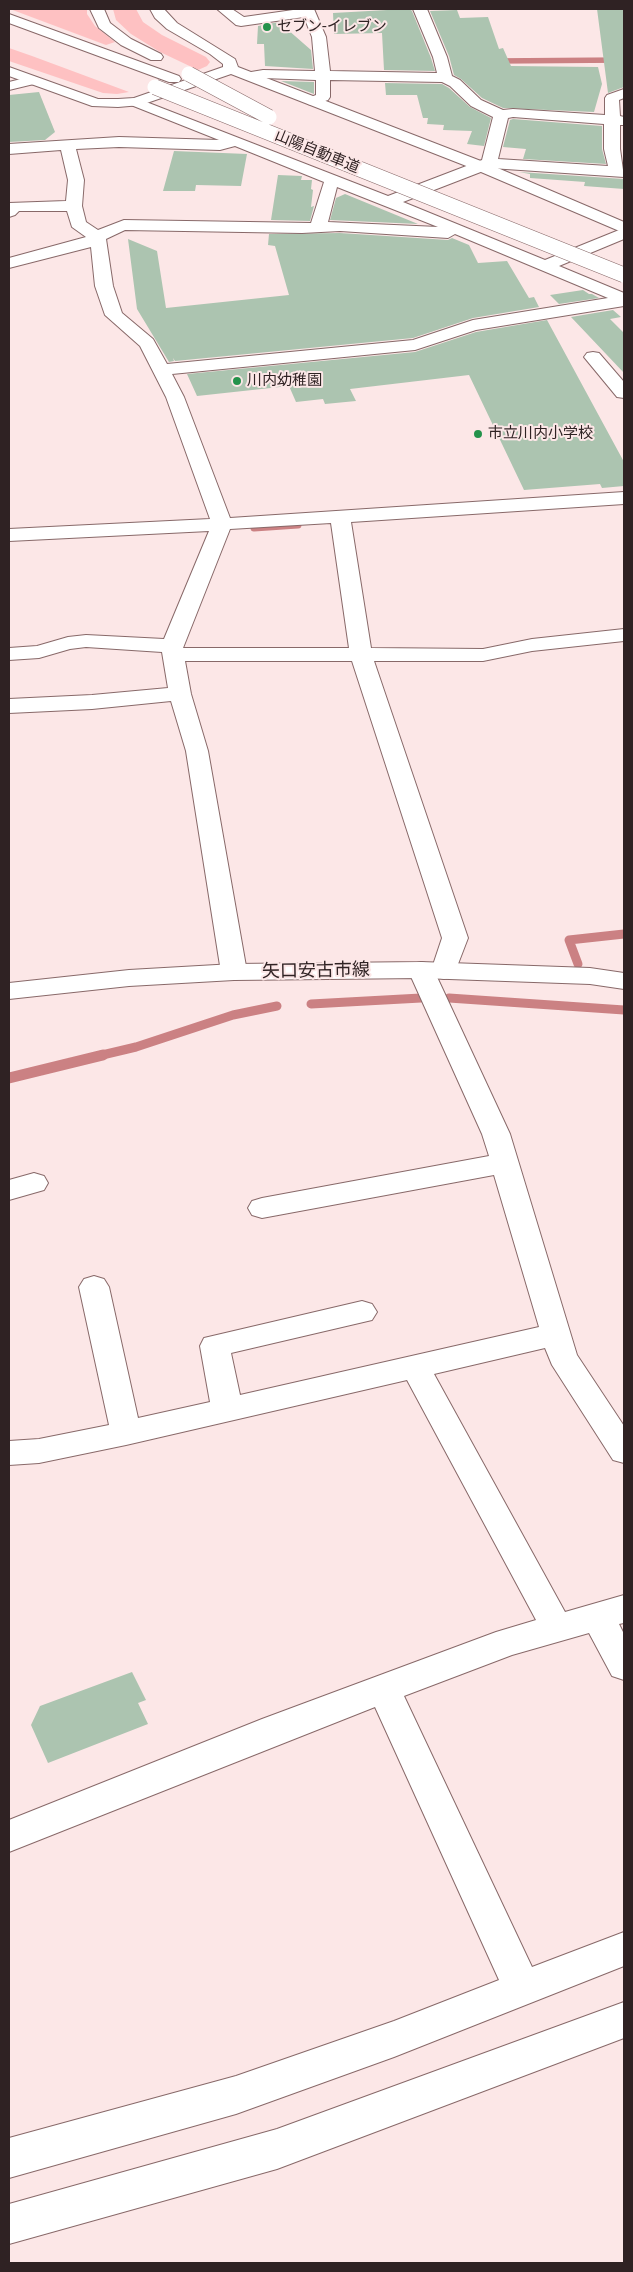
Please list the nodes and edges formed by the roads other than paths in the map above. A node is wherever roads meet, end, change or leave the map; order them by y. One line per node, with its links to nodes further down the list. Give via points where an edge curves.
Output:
1 (97, 9): 19 (main road, bridge, via 104,25 126,42)
2 (157, 9): 8 (main road, via 172,26 230,62)
3 (224, 9): 5 (main road, via 241,22)
4 (420, 9): 12 (main road)
5 (308, 10): 10 (main road, via 319,36)
6 (9, 18): 19 (main road, 山陽自動車道, bridge)
7 (9, 32): 42 (main road, 山陽自動車道, bridge)
8 (231, 69): 11 (main road); 17 (main road)
9 (9, 71): 13 (main road)
10 (323, 75): 11 (main road); 12 (main road); 16 (main road, via 323,97)
11 (250, 76): 16 (main road)
12 (445, 78): 18 (main road, via 476,103)
13 (33, 80): 14 (main road); 17 (main road, via 98,102)
14 (9, 86)
15 (624, 93): 20 (main road, via 612,98)
16 (313, 101): 25 (main road)
17 (136, 102): 22 (main road)
18 (502, 115): 20 (main road); 25 (main road)
19 (269, 117): 21 (main road, 山陽自動車道)
20 (618, 121): 26 (main road, via 612,149)
21 (306, 131)
22 (239, 141): 23 (main road, via 220,145 127,142); 28 (main road)
23 (66, 145): 24 (main road); 31 (main road, via 76,180)
24 (9, 150)
25 (485, 164): 26 (main road); 30 (main road); 34 (main road)
26 (621, 172)
27 (417, 173): 29 (main road)
28 (336, 180): 30 (main road); 33 (main road, via 330,184)
29 (463, 191)
30 (390, 202): 35 (main road)
31 (74, 206): 32 (main road, via 14,206); 37 (main road, via 78,224)
32 (10, 209)
33 (318, 228): 35 (main road, via 371,228 444,234); 37 (main road, via 124,225)
34 (624, 228)
35 (459, 230): 41 (main road)
36 (624, 233): 41 (main road)
37 (98, 238): 40 (main road); 45 (main road, via 104,286 114,315 146,343)
38 (580, 238): 39 (main road)
39 (615, 253)
40 (9, 263)
41 (545, 266): 43 (main road)
42 (624, 275)
43 (624, 300): 45 (main road, via 473,325 415,345)
44 (593, 356): 46 (main road)
45 (161, 370): 49 (main road, via 176,397)
46 (624, 393)
47 (624, 498): 48 (main road)
48 (340, 517): 49 (main road); 54 (main road)
49 (222, 524): 50 (main road); 52 (main road)
50 (9, 535)
51 (624, 635): 54 (main road, via 532,645 483,655)
52 (172, 650): 53 (main road, via 86,641 39,652); 54 (main road); 55 (main road)
53 (9, 654)
54 (361, 655): 57 (main road, via 455,938)
55 (180, 694): 56 (main road); 58 (main road, via 197,750)
56 (9, 706)
57 (432, 971): 58 (main road, 矢口安古市線); 59 (main road, 矢口安古市線, via 590,976); 61 (main road)
58 (234, 972): 60 (main road, 矢口安古市線, via 129,978)
59 (624, 981)
60 (9, 991)
61 (505, 1162): 62 (main road); 65 (main road)
62 (262, 1208)
63 (94, 1287): 68 (main road)
64 (362, 1312): 67 (main road, via 215,1346)
65 (557, 1334): 66 (main road); 69 (main road, via 563,1357)
66 (416, 1368): 67 (main road); 72 (main road)
67 (228, 1410): 68 (main road)
68 (126, 1433): 70 (main road, via 39,1451)
69 (624, 1451)
70 (9, 1453)
71 (611, 1612): 72 (main road); 73 (main road)
72 (557, 1628): 74 (main road, via 508,1642)
73 (624, 1666)
74 (384, 1689): 75 (main road); 77 (main road)
75 (9, 1836)
76 (624, 1949): 77 (main road)
77 (522, 1990): 79 (main road, via 394,2040 236,2095)
78 (624, 2020): 80 (main road, via 277,2149)
79 (9, 2158)
80 (9, 2224)

